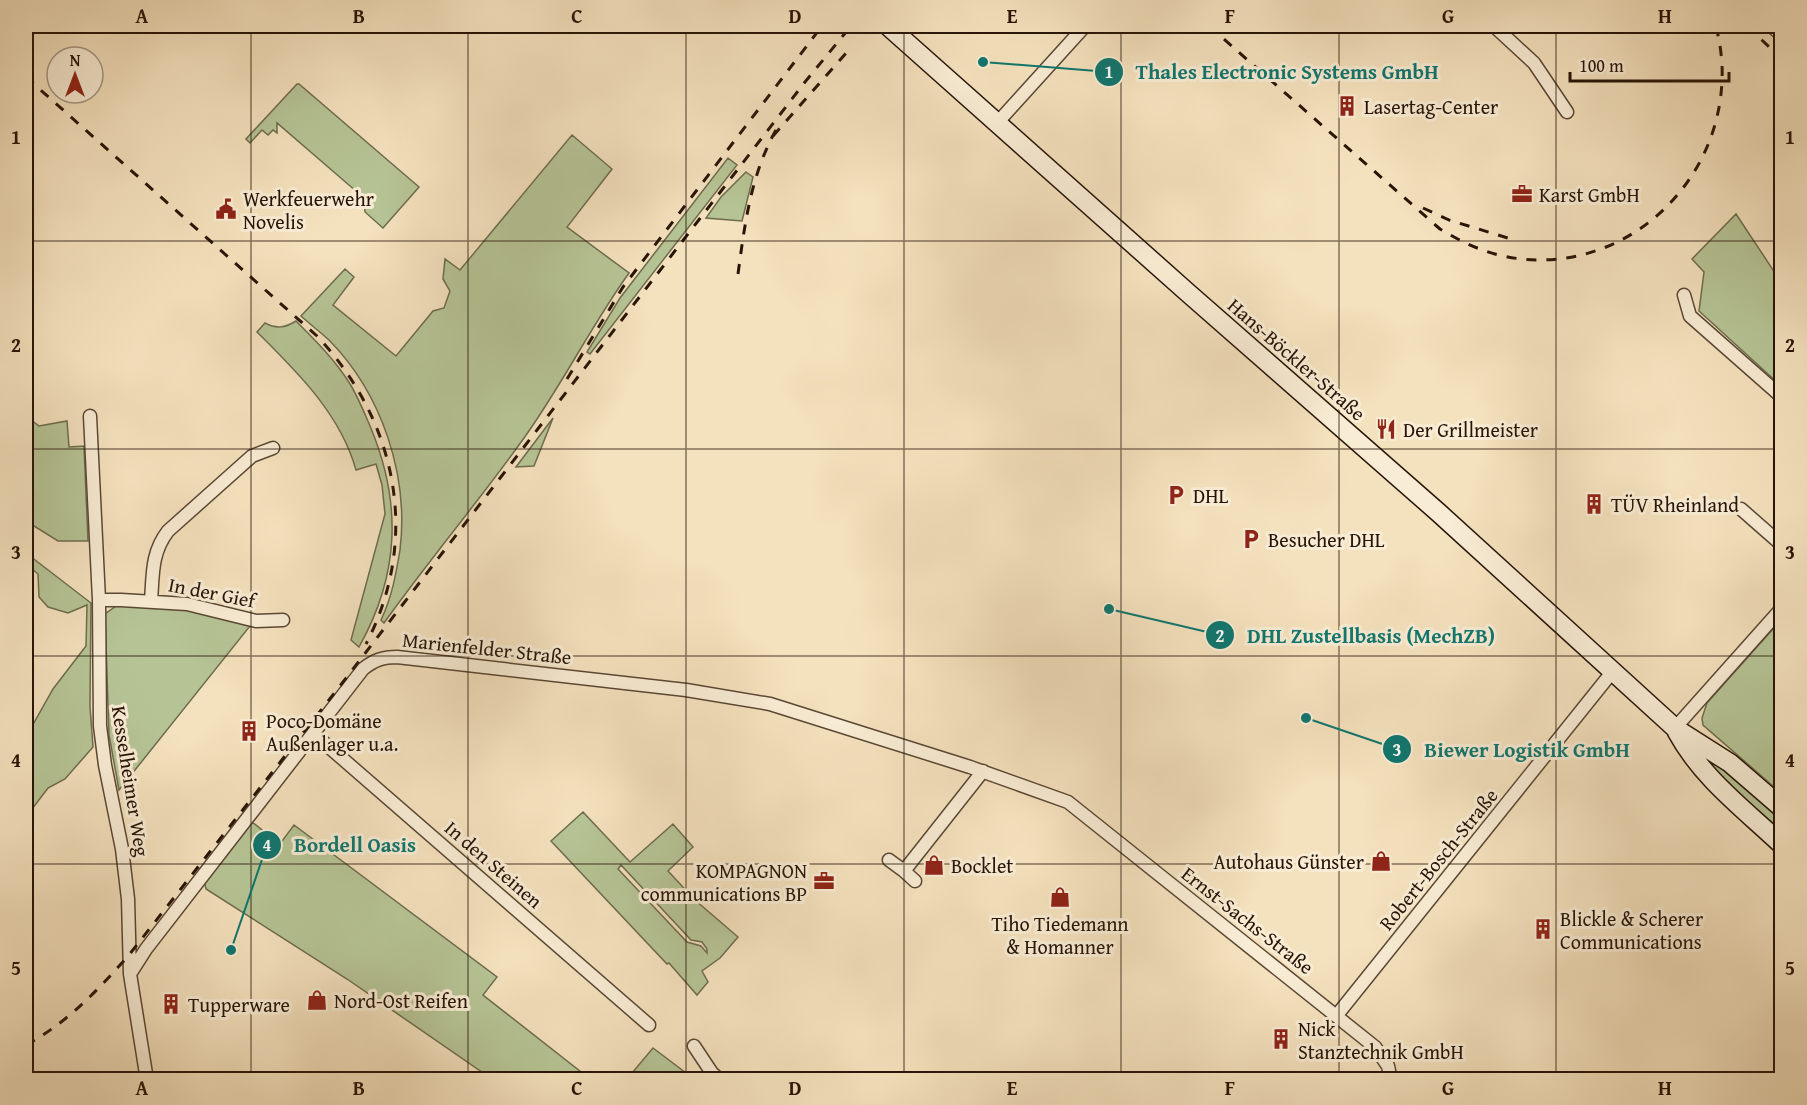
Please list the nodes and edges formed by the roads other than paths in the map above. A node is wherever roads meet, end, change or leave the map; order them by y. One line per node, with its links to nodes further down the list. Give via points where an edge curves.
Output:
1 (888, 26): 7 (main road, Hans-Böckler-Straße)
2 (1084, 26): 7 (street)
3 (1494, 26): 6 (street, via 1533,63)
4 (1771, 26): 5 (street)
5 (1782, 35)
6 (1567, 112)
7 (998, 123): 18 (main road, Hans-Böckler-Straße)
8 (1684, 295): 9 (street, via 1690,316)
9 (1782, 397)
10 (90, 416): 14 (street, Kesselheimer Weg)
11 (273, 448): 15 (street, via 252,456 168,531 158,544)
12 (1741, 509): 13 (street)
13 (1782, 545)
14 (99, 600): 15 (street, In der Gief); 28 (street, Kesselheimer Weg, via 100,726 126,876)
15 (151, 601): 17 (street, In der Gief, via 187,604 256,621)
16 (1782, 608): 19 (street)
17 (282, 620)
18 (1613, 671): 19 (main road, Hans-Böckler-Straße); 29 (street, Robert-Bosch-Straße)
19 (1675, 728): 23 (main road, Hans-Böckler-Straße, via 1730,763); 24 (main road, Hans-Böckler-Straße, via 1700,768)
20 (314, 734): 21 (street, Marienfelder Straße, via 363,669 372,661 397,657 750,700); 28 (street, Marienfelder Straße); 30 (street, In den Steinen)
21 (983, 771): 22 (street, Marienfelder Straße); 26 (street)
22 (1068, 802): 29 (street, Ernst-Sachs-Straße)
23 (1782, 808)
24 (1782, 845)
25 (889, 860): 26 (street)
26 (904, 871): 27 (street)
27 (915, 881)
28 (130, 974): 32 (street, Kesselheimer Weg)
29 (1337, 1016): 34 (street, Ernst-Sachs-Straße, via 1382,1055)
30 (649, 1024)
31 (694, 1046): 33 (street)
32 (147, 1080)
33 (720, 1080)
34 (1391, 1080)

